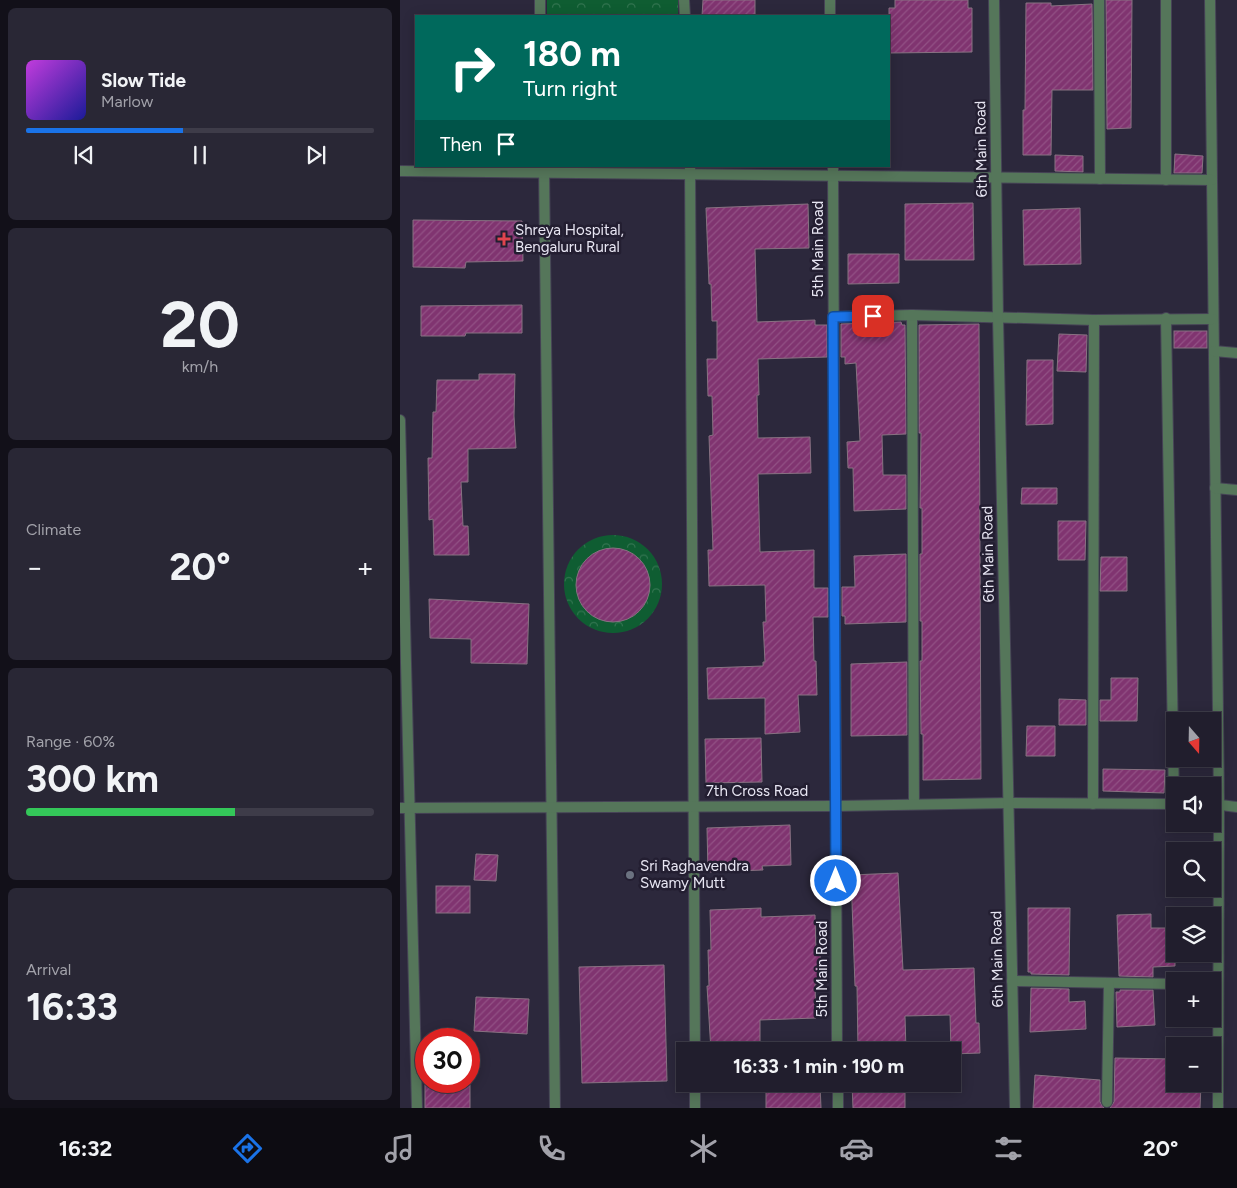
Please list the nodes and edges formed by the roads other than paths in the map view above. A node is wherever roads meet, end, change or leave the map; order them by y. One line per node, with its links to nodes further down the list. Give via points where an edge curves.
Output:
1 (540, 0): 8 (street)
2 (684, 0): 9 (street)
3 (830, 0): 10 (street)
4 (994, 0): 15 (street, 6th Main Road)
5 (1099, 0): 16 (street)
6 (1166, 0): 17 (street)
7 (1210, 0): 18 (street)
8 (540, 15)
9 (685, 15)
10 (830, 15)
11 (544, 170): 12 (street); 13 (street); 39 (street)
12 (691, 170): 14 (street); 37 (street)
13 (400, 171)
14 (833, 171): 15 (street); 20 (street, 5th Main Road)
15 (997, 178): 16 (street); 21 (street, 6th Main Road)
16 (1100, 179): 17 (street)
17 (1166, 180): 18 (street)
18 (1212, 180): 23 (street)
19 (912, 316): 20 (street); 21 (street); 33 (street)
20 (833, 317): 38 (street, 5th Main Road)
21 (998, 318): 24 (street); 32 (street, 6th Main Road)
22 (1166, 318): 23 (street); 24 (street); 30 (street)
23 (1213, 319): 25 (street)
24 (1094, 320): 34 (street)
25 (1214, 351): 26 (street); 28 (street)
26 (1237, 353)
27 (400, 420): 40 (street)
28 (1215, 488): 29 (street); 31 (street)
29 (1237, 490)
30 (1174, 777)
31 (1216, 777)
32 (1009, 803): 33 (street, 7th Cross Road); 34 (street, 7th Cross Road); 44 (street, 6th Main Road)
33 (914, 804): 38 (street, 7th Cross Road)
34 (1093, 804): 35 (street, 7th Cross Road)
35 (1166, 804)
36 (1221, 805): 41 (street)
37 (694, 806): 38 (street, 7th Cross Road); 39 (street, 7th Cross Road); 48 (street)
38 (836, 806): 49 (street, 5th Main Road)
39 (551, 807): 40 (street, 7th Cross Road); 54 (street)
40 (405, 808): 53 (street)
41 (1237, 808)
42 (1216, 832): 43 (street)
43 (1215, 972)
44 (1012, 981): 45 (street); 57 (street, 6th Main Road)
45 (1109, 983): 46 (street); 52 (street)
46 (1166, 984)
47 (1216, 1027): 58 (street)
48 (695, 1042)
49 (837, 1042)
50 (695, 1092): 55 (street)
51 (838, 1092): 56 (street)
52 (1107, 1102)
53 (417, 1108)
54 (555, 1108)
55 (695, 1108)
56 (838, 1108)
57 (1015, 1108)
58 (1218, 1108)

